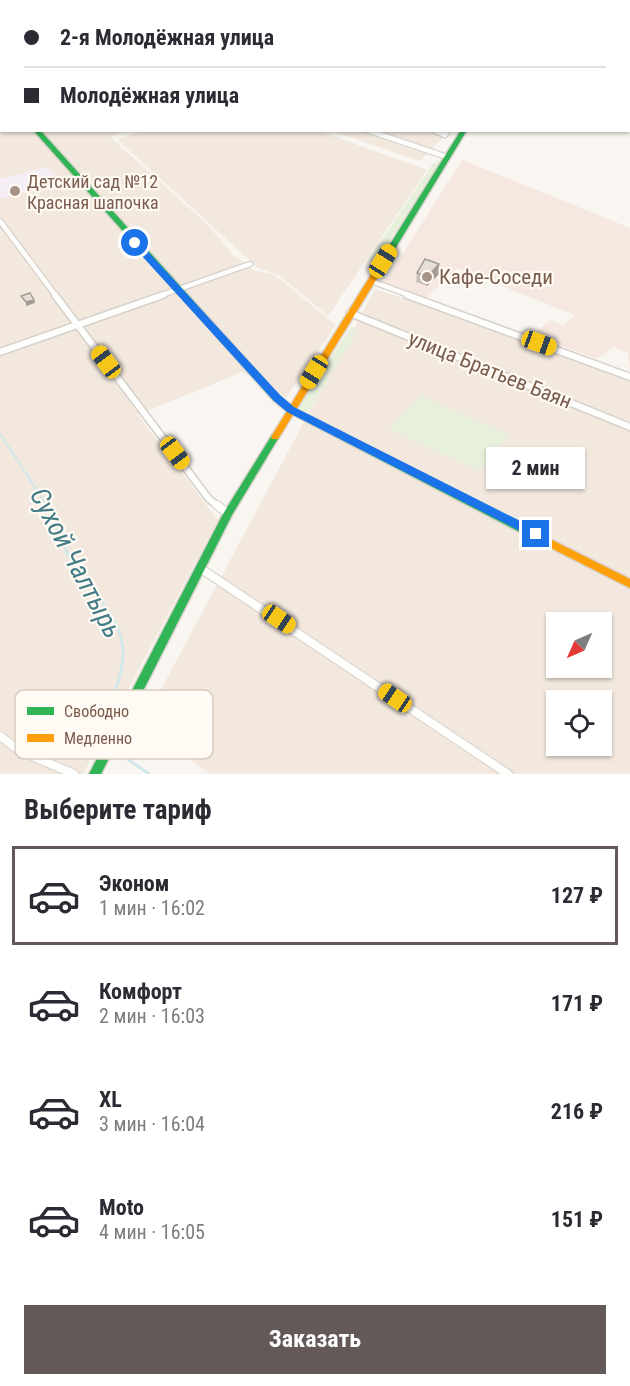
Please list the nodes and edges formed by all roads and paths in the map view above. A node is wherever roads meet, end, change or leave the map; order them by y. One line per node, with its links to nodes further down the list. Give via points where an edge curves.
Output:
1 (38, 132): 8 (street)
2 (373, 132): 4 (street)
3 (463, 132): 4 (street)
4 (447, 157): 7 (street)
5 (0, 221): 10 (street)
6 (250, 264): 8 (street)
7 (371, 281): 9 (street); 12 (street)
8 (177, 290): 10 (street); 13 (street)
9 (350, 313): 13 (street); 14 (street, улица Братьев Баян)
10 (78, 325): 11 (street); 15 (street, via 209,499)
11 (0, 352)
12 (630, 377)
13 (291, 410): 15 (street); 17 (street)
14 (630, 428)
15 (228, 514): 16 (street)
16 (200, 568): 18 (street); 25 (street)
17 (630, 584)
18 (138, 690)
19 (0, 736): 20 (street)
20 (15, 747)
21 (39, 759): 23 (street)
22 (104, 759): 24 (street)
23 (75, 774)
24 (95, 774)
25 (508, 774)

